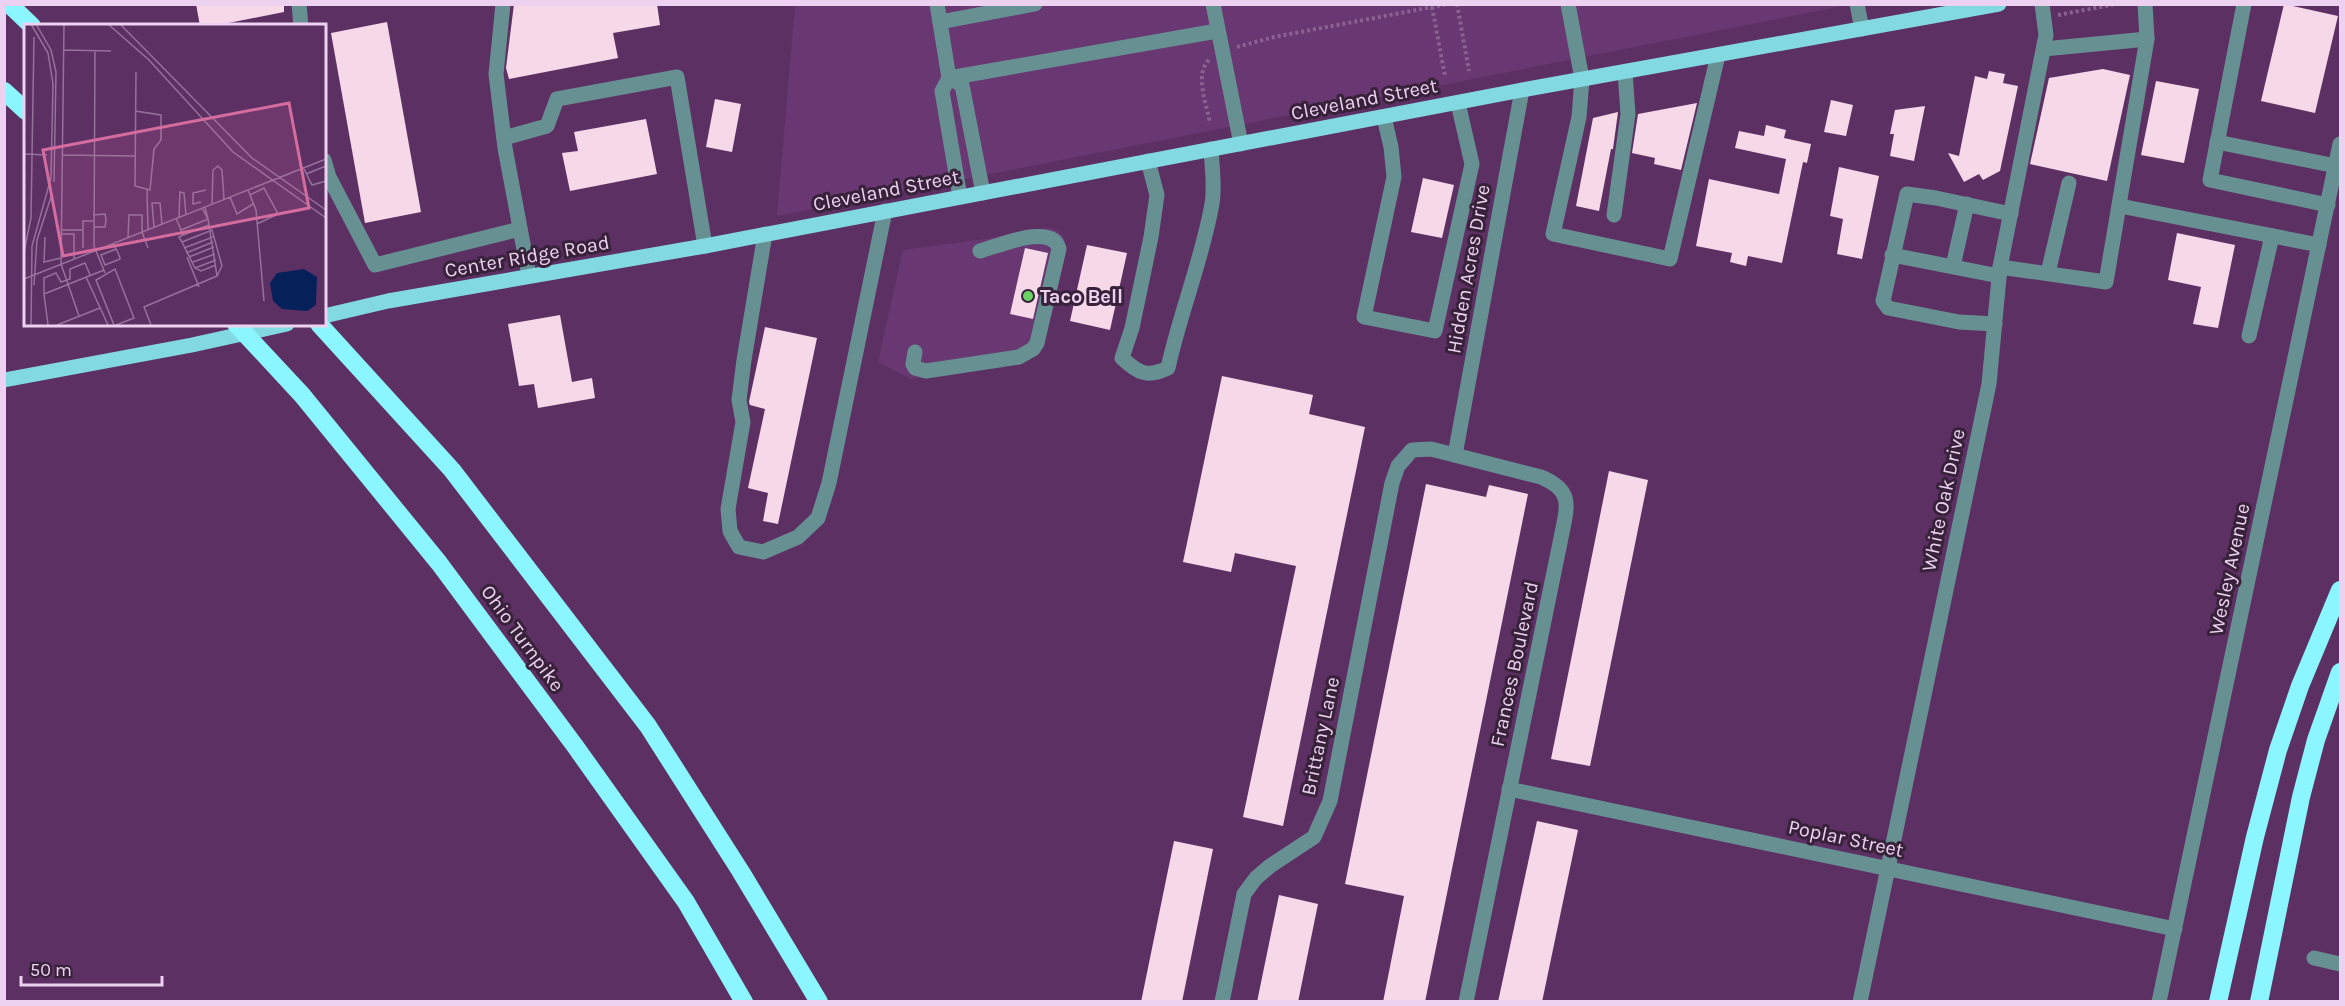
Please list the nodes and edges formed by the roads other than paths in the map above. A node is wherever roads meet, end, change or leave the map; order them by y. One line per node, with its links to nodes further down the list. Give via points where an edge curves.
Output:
1 (9, 4): 14 (highway)
2 (299, 4): 15 (street)
3 (503, 4): 29 (street, via 496,74)
4 (937, 4): 13 (street)
5 (1035, 4): 13 (street)
6 (1213, 4): 17 (street)
7 (1568, 4): 23 (street)
8 (1857, 4): 16 (street)
9 (1999, 4): 16 (main road, Cleveland Street)
10 (2145, 4): 18 (street)
11 (2244, 4): 30 (street)
12 (2043, 11): 19 (street, White Oak Drive)
13 (940, 22): 22 (street)
14 (30, 24)
15 (301, 24)
16 (1862, 29): 20 (main road, Cleveland Street)
17 (1217, 31): 22 (street); 31 (street)
18 (2147, 39): 19 (street); 42 (street)
19 (2043, 49): 44 (street, White Oak Drive)
20 (1718, 55): 21 (main road, Cleveland Street); 23 (street, via 1670,259 1553,234 1579,117)
21 (1625, 72): 23 (main road, Cleveland Street); 45 (street, via 1628,114)
22 (949, 78): 38 (street, via 962,86); 39 (street, via 942,91)
23 (1582, 79): 24 (main road, Cleveland Street)
24 (1522, 90): 26 (main road, Cleveland Street); 67 (street, Hidden Acres Drive)
25 (4, 91): 27 (highway)
26 (1458, 102): 28 (main road, Cleveland Street); 28 (street, via 1472,164 1435,331 1364,317 1394,177)
27 (24, 109)
28 (1384, 117): 31 (main road, Cleveland Street)
29 (504, 138): 46 (street); 51 (street, via 547,126 557,99 677,77)
30 (2217, 142): 35 (street); 41 (street, via 2210,180)
31 (1241, 144): 33 (main road, Cleveland Street)
32 (2340, 144): 35 (street, Wesley Avenue)
33 (1211, 149): 34 (main road, Cleveland Street); 34 (street, via 1213,202 1168,368 1156,374 1137,372 1122,357 1149,248 1157,195)
34 (1148, 161): 38 (main road, Cleveland Street)
35 (2336, 166): 41 (street, Wesley Avenue)
36 (326, 167): 46 (street, via 375,265)
37 (2069, 183): 56 (street)
38 (983, 193): 39 (main road, Cleveland Street)
39 (960, 197): 43 (main road, Cleveland Street)
40 (1968, 204): 44 (street); 53 (street, via 1907,194); 54 (street)
41 (2328, 205): 50 (street, Wesley Avenue)
42 (2120, 206): 48 (street); 56 (street, via 2106,282)
43 (885, 211): 47 (main road, Cleveland Street); 47 (street, via 819,518 798,537 763,552 739,547 730,531 728,508 743,422 739,400 744,360)
44 (2011, 214): 55 (street, White Oak Drive)
45 (1614, 215)
46 (520, 229): 57 (street)
47 (765, 234): 49 (main road, Cleveland Street)
48 (2272, 236): 50 (street); 63 (street)
49 (737, 239): 51 (main road, Center Ridge Road)
50 (2319, 245): 72 (street, Wesley Avenue)
51 (705, 246): 57 (main road, Center Ridge Road)
52 (980, 251): 64 (street, via 1035,236 1051,238 1058,244 1040,334 1033,349 1019,357 926,371 915,368)
53 (1892, 255): 54 (street); 59 (street, via 1883,301 1888,308 1959,322)
54 (1953, 266): 55 (street)
55 (2000, 272): 56 (street); 59 (street, White Oak Drive)
56 (2048, 273)
57 (529, 276): 58 (main road, Center Ridge Road)
58 (326, 316)
59 (1995, 324): 71 (street, White Oak Drive, via 1989,384)
60 (238, 326): 75 (highway, Ohio Turnpike, via 302,395 439,562 686,902)
61 (278, 326): 65 (main road)
62 (321, 326): 76 (highway, via 452,470 648,726)
63 (2249, 336)
64 (915, 352)
65 (4, 380)
66 (1412, 450): 67 (street, Frances Boulevard, via 1431,449); 77 (street, Brittany Lane, via 1398,466 1392,483 1330,801 1314,837 1270,866 1244,894)
67 (1455, 455): 70 (street, Frances Boulevard, via 1554,482 1562,488 1566,502)
68 (2340, 590): 81 (highway, via 2278,750)
69 (2340, 672): 82 (highway, via 2301,797)
70 (1509, 789): 71 (street, Poplar Street); 78 (street, Frances Boulevard)
71 (1887, 868): 72 (street, Poplar Street); 79 (street, White Oak Drive)
72 (2175, 929): 80 (street, Wesley Avenue)
73 (2314, 958): 74 (street)
74 (2340, 964)
75 (744, 1002)
76 (819, 1002)
77 (1222, 1002)
78 (1466, 1002)
79 (1860, 1002)
80 (2159, 1002)
81 (2218, 1002)
82 (2259, 1002)

